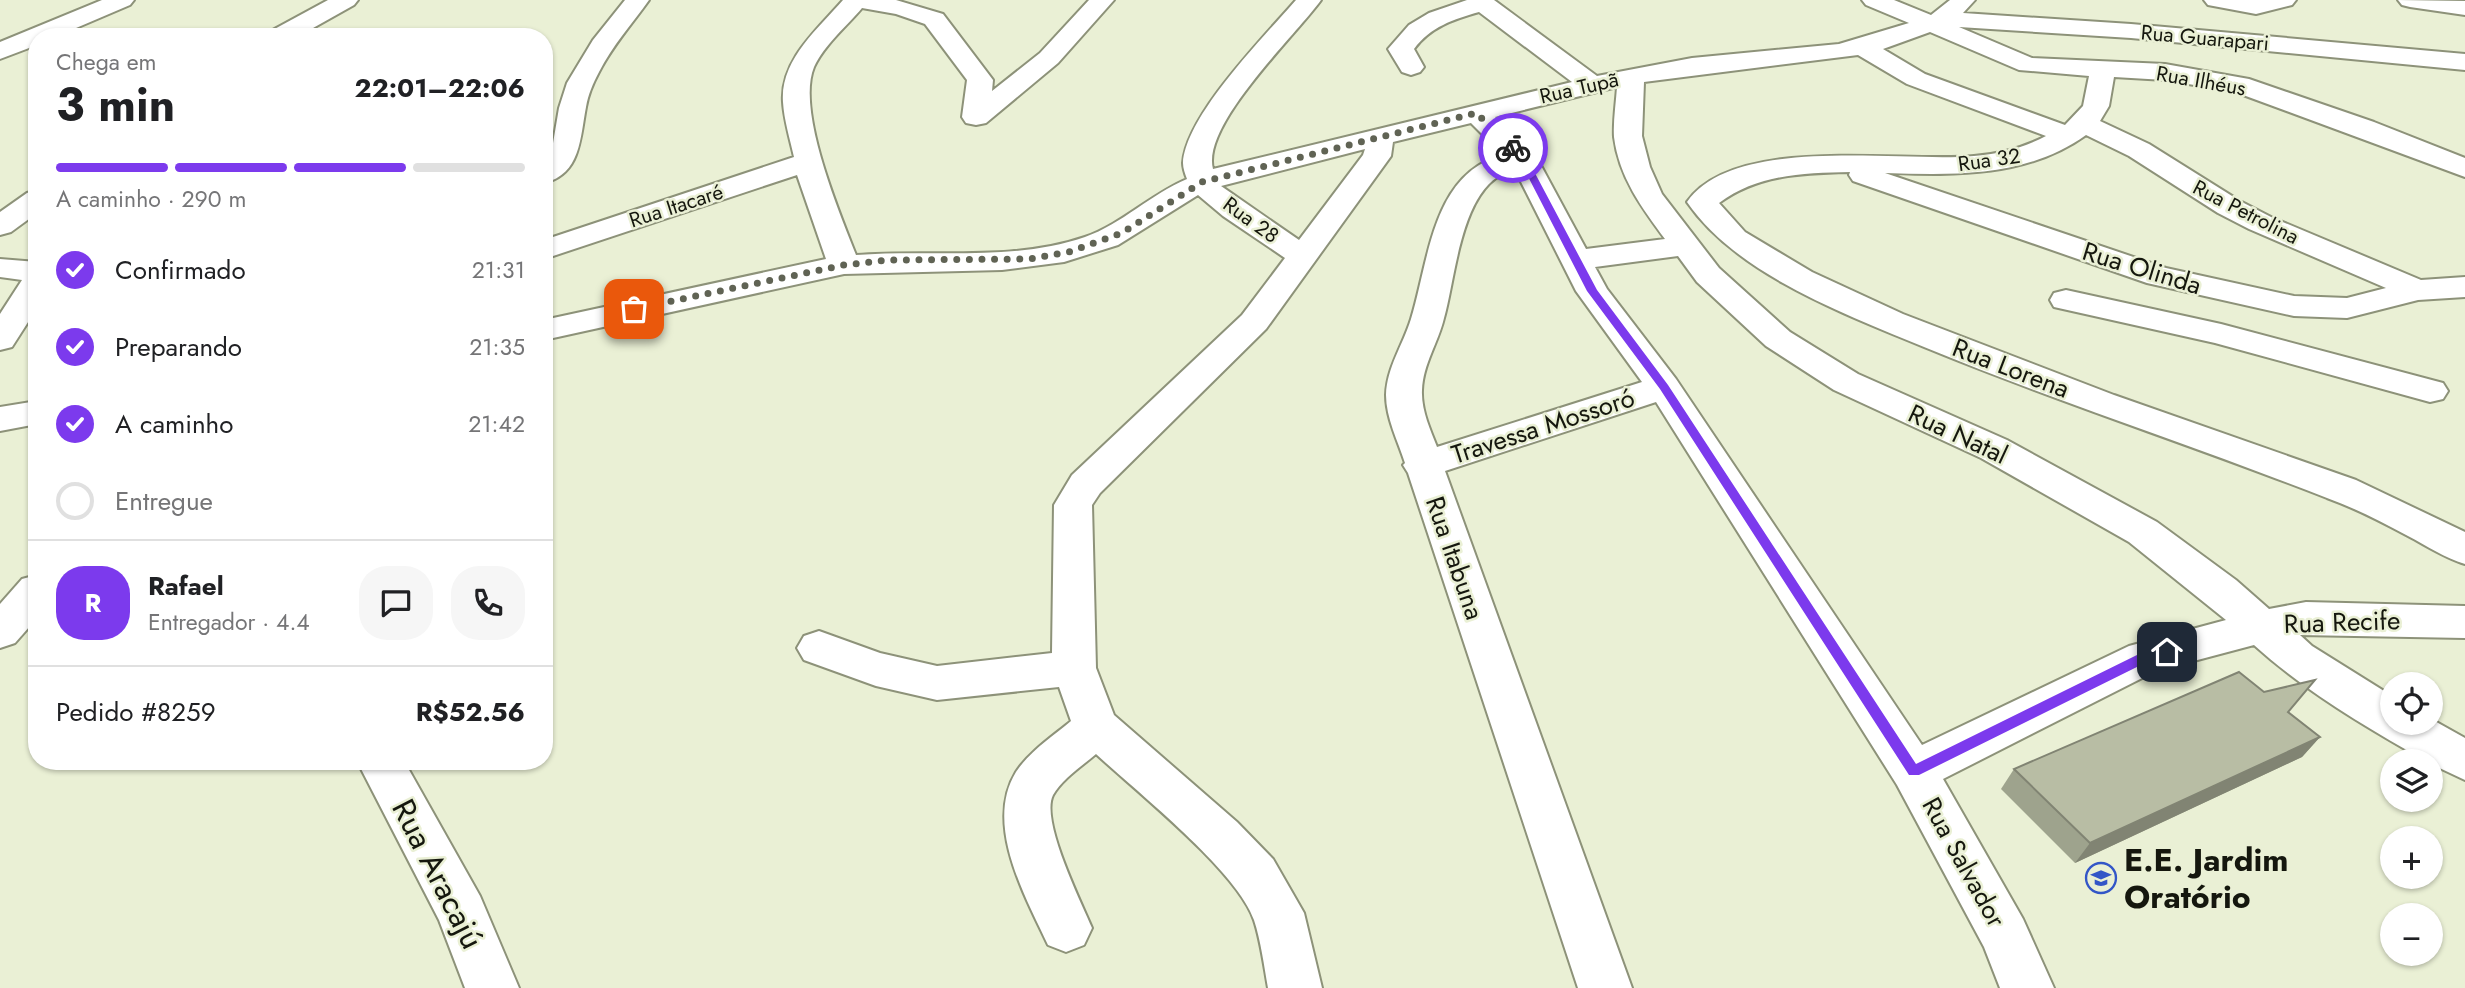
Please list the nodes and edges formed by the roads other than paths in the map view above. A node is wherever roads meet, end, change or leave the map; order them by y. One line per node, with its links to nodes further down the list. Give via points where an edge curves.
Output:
1 (122, 0): 15 (street)
2 (346, 0): 16 (street)
3 (637, 0): 31 (street, via 587,69 575,96 568,143)
4 (857, 0): 5 (street, via 934,19 980,80 976,117 1049,58); 29 (street, via 801,68 796,101)
5 (1102, 0)
6 (1308, 0): 33 (street, via 1218,108 1196,159)
7 (1874, 0): 14 (street, Rua Ilhéus)
8 (1963, 0): 14 (street, Rua Tupã)
9 (2216, 0): 10 (street, via 2256,7)
10 (2284, 0)
11 (2410, 0): 13 (street)
12 (1481, 1): 21 (street, via 1424,23 1412,33 1401,49); 24 (street)
13 (2465, 8)
14 (1938, 21): 18 (street, Rua Tupã); 20 (street, Rua Guarapari, via 2105,28); 22 (street, Rua Ilhéus, via 2028,65)
15 (55, 28)
16 (294, 28)
17 (28, 39): 19 (street)
18 (1861, 47): 23 (street, Rua Tupã); 26 (street, Rua Petrolina, via 1916,79)
19 (0, 51)
20 (2465, 62)
21 (1411, 67)
22 (2102, 70): 26 (street, Rua 32, via 2101,90 2091,115); 32 (street, Rua Ilhéus, via 2165,72 2240,85)
23 (1631, 76): 24 (street, Rua Tupã); 36 (street, Rua Natal, via 1628,136 1636,167 1648,195)
24 (1592, 85): 25 (street, Rua Tupã)
25 (1476, 113): 27 (street, Rua Tupã); 28 (street, Rua Salvador)
26 (2074, 129): 30 (street, Rua 32, via 2036,153 1962,166); 44 (street, Rua Petrolina, via 2139,150 2260,223)
27 (1377, 137): 33 (street, Rua Tupã); 38 (street, via 1377,156)
28 (1524, 160): 39 (street, Rua Salvador); 53 (street, Rua Itabuna, via 1488,168 1477,178 1449,231 1427,323 1402,384)
29 (807, 162): 37 (street, Rua Itacaré); 40 (street)
30 (1828, 163): 44 (street, Rua Olinda, via 2158,276 2228,293 2294,306 2347,308); 54 (street, Rua Lorena, via 1747,177 1714,191 1702,202 1724,232 1764,257 1906,328 2342,489)
31 (553, 166)
32 (2465, 168)
33 (1202, 182): 38 (street, Rua 28); 40 (street, Rua Tupã, via 1122,233 1069,252 1029,259 889,260)
34 (28, 206): 35 (street)
35 (0, 226)
36 (1683, 246): 39 (street); 57 (street, Rua Natal, via 1768,330 1808,359 1846,382 1994,449 2143,532)
37 (553, 247)
38 (1301, 256): 60 (street, via 1254,322 1086,484 1073,505)
39 (1575, 260): 49 (street, Rua Salvador, via 1592,291)
40 (844, 265): 47 (street, Rua Tupã)
41 (0, 268): 42 (street)
42 (28, 271)
43 (2465, 287): 44 (street, Rua Olinda)
44 (2417, 290)
45 (28, 296): 48 (street)
46 (2066, 300): 50 (street, via 2221,334)
47 (553, 328)
48 (0, 340)
49 (1664, 387): 53 (street, Travessa Mossoró); 66 (street, Rua Salvador)
50 (2430, 391)
51 (28, 414): 52 (street)
52 (0, 419)
53 (1423, 465): 70 (street, Rua Itabuna)
54 (2465, 550)
55 (28, 600): 58 (street)
56 (2465, 622): 57 (street, Rua Recife, via 2306,618)
57 (2260, 627): 61 (street, Rua Natal, via 2297,658); 66 (street, Rua Recife, via 2144,658)
58 (0, 632)
59 (819, 648): 60 (street, via 876,669 937,683)
60 (1074, 668): 62 (street)
61 (2380, 711)
62 (1096, 726): 67 (street, via 1032,786 1026,814); 69 (street, via 1220,837 1255,875 1278,913)
63 (2419, 735): 64 (street)
64 (2465, 761)
65 (385, 770): 68 (street, Rua Aracajú, via 462,912)
66 (1914, 771): 71 (street, Rua Salvador, via 2005,936)
67 (1066, 928)
68 (492, 988)
69 (1295, 988)
70 (1605, 988)
71 (2026, 988)

